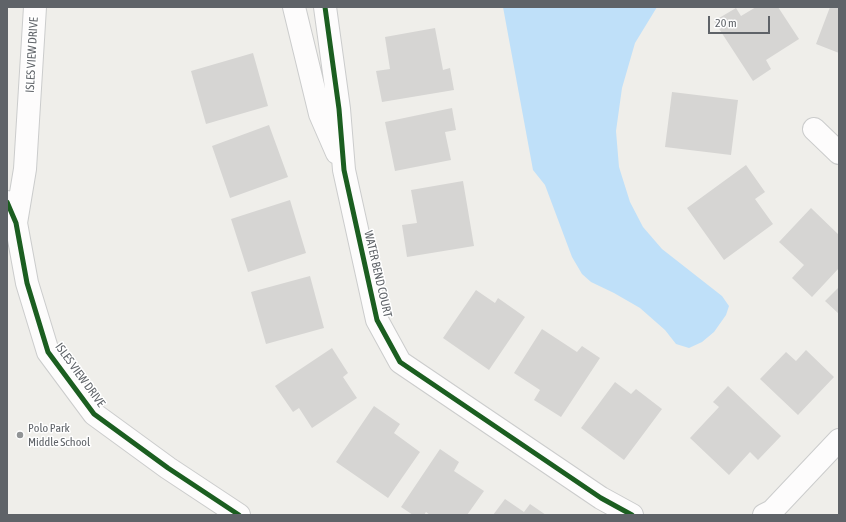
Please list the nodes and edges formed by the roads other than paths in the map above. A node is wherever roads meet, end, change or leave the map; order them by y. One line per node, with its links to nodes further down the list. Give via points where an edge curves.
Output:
1 (35, 7): 8 (street, ISLES VIEW DRIVE, via 25,169)
2 (294, 7): 6 (street, WATER BEND COURT, via 320,114)
3 (325, 7): 6 (street, WATER BEND COURT, via 339,109)
4 (814, 129): 5 (street)
5 (839, 153)
6 (344, 170): 11 (street, WATER BEND COURT, via 377,320 400,362 600,498)
7 (7, 202): 8 (street, ISLES VIEW DRIVE)
8 (16, 223): 10 (street, ISLES VIEW DRIVE, via 27,283 48,352 94,414 168,468)
9 (839, 440): 12 (street, via 772,511)
10 (239, 515)
11 (632, 515)
12 (764, 515)

